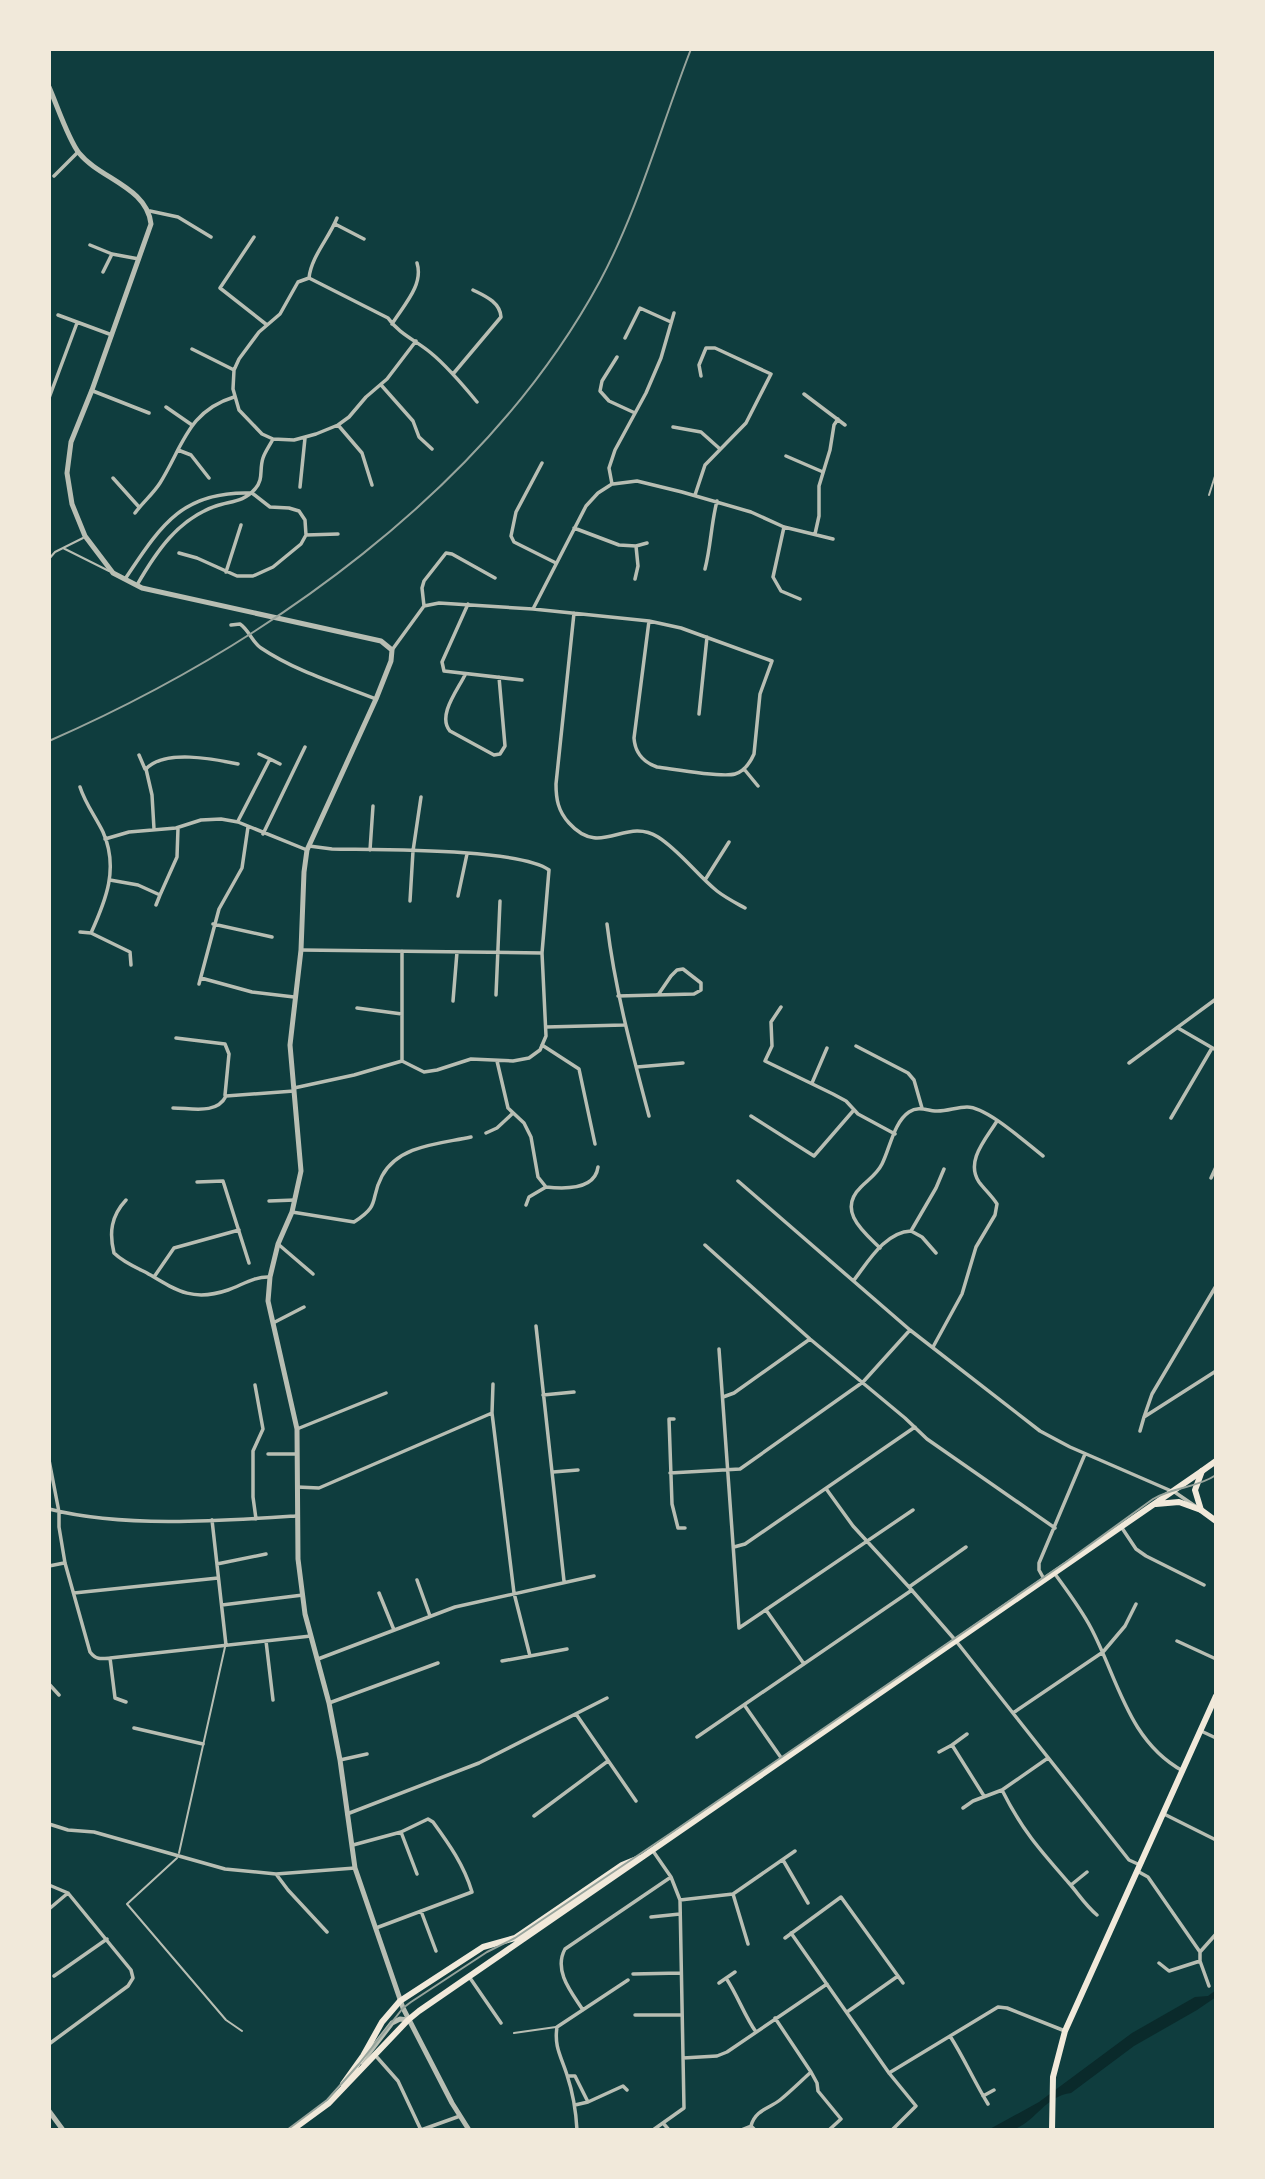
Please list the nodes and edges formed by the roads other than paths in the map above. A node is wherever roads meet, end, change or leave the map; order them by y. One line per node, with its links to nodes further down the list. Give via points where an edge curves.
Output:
1 (49, 87): 2 (street)
2 (78, 152): 3 (street); 4 (street, via 144,201)
3 (54, 176)
4 (150, 211): 7 (street, via 178,217); 12 (street, via 151,224)
5 (337, 218): 6 (street)
6 (335, 224): 9 (street); 15 (street, via 313,260)
7 (211, 237)
8 (254, 237): 17 (street)
9 (364, 239)
10 (90, 245): 11 (street)
11 (112, 254): 12 (street); 14 (street)
12 (139, 259): 27 (street)
13 (417, 262): 25 (street, via 418,282)
14 (103, 272)
15 (309, 278): 25 (street); 26 (street, via 298,282 280,314)
16 (212, 283): 17 (street)
17 (220, 288): 26 (street)
18 (472, 290): 33 (street, via 493,302 501,317)
19 (635, 301): 20 (street)
20 (640, 308): 23 (street); 28 (street)
21 (674, 313): 23 (street)
22 (58, 315): 24 (street)
23 (671, 322): 44 (street, via 661,358)
24 (77, 323): 27 (street); 35 (street)
25 (392, 324): 29 (street)
26 (267, 325): 32 (street)
27 (112, 335): 37 (street)
28 (625, 338)
29 (416, 341): 33 (street); 36 (street)
30 (192, 349): 32 (street)
31 (617, 357): 44 (street, via 600,391)
32 (234, 370): 39 (street)
33 (453, 374): 41 (street)
34 (701, 376): 54 (street, via 699,365 706,348 771,374 746,423)
35 (52, 383): 40 (street)
36 (381, 385): 47 (street); 53 (street)
37 (92, 390): 43 (street); 76 (street, via 71,442 67,473 72,504)
38 (804, 394): 45 (street)
39 (234, 397): 46 (street, via 211,406); 51 (street, via 250,423)
40 (49, 398)
41 (477, 402)
42 (166, 407): 46 (street)
43 (149, 413)
44 (635, 414): 61 (street, via 609,468)
45 (838, 419): 48 (street); 57 (street)
46 (192, 425): 52 (street)
47 (338, 425): 50 (street); 62 (street, via 362,453)
48 (845, 425)
49 (673, 427): 54 (street, via 701,432)
50 (305, 438): 51 (street); 63 (street)
51 (273, 439): 64 (street, via 262,459 261,480)
52 (177, 449): 60 (street, via 191,456); 68 (street, via 158,485)
53 (432, 449)
54 (720, 449): 65 (street, via 705,465)
55 (786, 456): 57 (street)
56 (542, 463): 83 (street, via 516,512 511,537)
57 (823, 472): 74 (street)
58 (1216, 473): 66 (lane)
59 (113, 478): 68 (street)
60 (209, 478)
61 (612, 484): 65 (street, via 637,481); 72 (street, via 593,497)
62 (372, 485)
63 (300, 486)
64 (252, 493): 75 (street, via 270,507 299,511); 88 (street, via 218,493 183,509 155,536); 90 (street, via 194,516 181,526 160,548)
65 (695, 495): 67 (street)
66 (1209, 495)
67 (717, 501): 71 (street); 84 (street)
68 (139, 507): 69 (street)
69 (135, 513)
70 (241, 526): 85 (street)
71 (784, 527): 74 (street); 91 (street, via 774,581 785,594)
72 (575, 528): 79 (street, via 619,545); 83 (street)
73 (338, 534): 75 (street)
74 (815, 534): 77 (street)
75 (306, 535): 85 (street, via 273,567 253,576)
76 (85, 536): 80 (lane); 86 (street)
77 (833, 539)
78 (647, 543): 79 (street)
79 (636, 546): 89 (street)
80 (64, 548): 82 (lane); 86 (lane)
81 (179, 553): 85 (street)
82 (49, 559)
83 (556, 563): 94 (street)
84 (705, 569)
85 (226, 572)
86 (113, 573): 88 (street)
87 (495, 578): 93 (street, via 446,553 424,581)
88 (125, 579): 90 (street)
89 (635, 579)
90 (137, 585): 99 (street, via 381,641)
91 (800, 599)
92 (468, 604): 93 (street); 94 (street); 100 (street, via 442,662 443,671)
93 (424, 606): 99 (street)
94 (533, 609): 95 (street)
95 (574, 613): 96 (street); 129 (street, via 556,784 558,807 585,838 650,833)
96 (649, 621): 98 (street); 112 (street, via 635,738 638,754 657,767 726,775)
97 (231, 625): 103 (street, via 248,629 258,646 295,666)
98 (707, 637): 104 (street); 112 (street, via 772,661 760,694 754,754)
99 (392, 650): 103 (street)
100 (465, 675): 101 (street); 101 (street, via 445,725 494,755 505,746)
101 (499, 677): 102 (street)
102 (522, 680)
103 (376, 699): 124 (street)
104 (699, 714)
105 (304, 747): 121 (street)
106 (259, 754): 108 (street)
107 (139, 755): 111 (street)
108 (270, 759): 110 (street); 117 (street)
109 (238, 764): 111 (street, via 169,758 152,762)
110 (280, 764)
111 (146, 769): 120 (street)
112 (744, 769): 113 (street)
113 (758, 786)
114 (80, 787): 122 (street)
115 (421, 797): 126 (street)
116 (373, 806): 125 (street)
117 (238, 822): 118 (street, via 211,818); 119 (street)
118 (178, 827): 120 (street); 130 (street, via 177,857)
119 (248, 827): 121 (street); 136 (street, via 242,868)
120 (154, 829): 122 (street)
121 (263, 834): 124 (street)
122 (105, 839): 128 (street)
123 (729, 842): 129 (street)
124 (308, 848): 125 (street); 141 (street)
125 (370, 850): 126 (street)
126 (413, 851): 127 (street); 132 (street)
127 (467, 854): 131 (street); 145 (street, via 538,863 549,870)
128 (110, 880): 130 (street); 139 (street)
129 (705, 880): 135 (street)
130 (160, 895): 134 (street)
131 (458, 897)
132 (411, 901)
133 (500, 901): 144 (street)
134 (156, 905)
135 (744, 908)
136 (213, 924): 140 (street); 150 (street, via 200,981)
137 (607, 924): 149 (street)
138 (80, 932): 139 (street)
139 (91, 933): 146 (street, via 130,953)
140 (272, 937)
141 (301, 950): 142 (street); 150 (street)
142 (402, 950): 143 (street); 155 (street)
143 (457, 953): 144 (street); 152 (street)
144 (498, 953): 145 (street); 147 (street)
145 (542, 953): 157 (street)
146 (131, 964)
147 (496, 995)
148 (658, 995): 148 (street, via 694,994 701,990 701,983 683,969); 149 (street)
149 (618, 996): 156 (street)
150 (295, 997): 170 (street, via 290,1045)
151 (1216, 999): 158 (street)
152 (453, 1001)
153 (781, 1007): 169 (street, via 771,1022 772,1046 765,1061)
154 (357, 1008): 155 (street)
155 (402, 1014): 164 (street)
156 (624, 1025): 157 (street); 168 (street)
157 (546, 1027): 160 (street)
158 (1178, 1028): 163 (street); 167 (street)
159 (176, 1038): 171 (street, via 225,1044 229,1054)
160 (542, 1045): 165 (street, via 529,1058); 183 (street, via 579,1069)
161 (856, 1046): 173 (street, via 908,1073)
162 (827, 1048): 169 (street)
163 (1214, 1049): 178 (street)
164 (402, 1061): 165 (street, via 424,1072 471,1059); 170 (street)
165 (497, 1061): 175 (street)
166 (683, 1063): 168 (street)
167 (1129, 1063)
168 (636, 1068): 176 (street)
169 (812, 1083): 174 (street)
170 (294, 1090): 171 (street); 193 (street, via 301,1171)
171 (226, 1096): 172 (street, via 214,1108)
172 (173, 1108)
173 (922, 1108): 179 (street, via 949,1111 969,1107); 181 (street, via 909,1112)
174 (854, 1110): 177 (street, via 814,1156); 181 (street)
175 (513, 1114): 180 (street); 191 (street, via 531,1137 538,1177)
176 (649, 1116)
177 (751, 1116)
178 (1171, 1118)
179 (997, 1121): 184 (street); 214 (street, via 975,1156 974,1166 977,1180 997,1204 995,1215 976,1247 962,1294)
180 (486, 1133)
181 (895, 1134): 201 (street, via 881,1166 858,1189 852,1210 856,1225)
182 (471, 1137): 196 (street, via 405,1153 381,1178 370,1212 354,1222)
183 (595, 1144)
184 (1043, 1156)
185 (598, 1167): 191 (street, via 593,1181)
186 (1216, 1167): 188 (street)
187 (944, 1169): 198 (street)
188 (1211, 1178)
189 (738, 1181): 207 (street)
190 (197, 1182): 197 (street, via 223,1181)
191 (546, 1187): 195 (street, via 529,1197)
192 (126, 1200): 206 (street, via 111,1229 114,1253)
193 (295, 1200): 194 (street); 196 (street)
194 (269, 1201)
195 (526, 1205)
196 (292, 1212): 199 (street)
197 (239, 1230): 203 (street); 206 (street, via 174,1248)
198 (911, 1231): 201 (street, via 901,1231); 202 (street)
199 (278, 1244): 204 (street); 205 (street)
200 (705, 1245): 213 (street)
201 (880, 1248): 207 (street)
202 (936, 1253)
203 (248, 1263)
204 (313, 1274)
205 (270, 1277): 206 (street, via 205,1296 187,1294); 210 (street, via 268,1301)
206 (154, 1278)
207 (853, 1280): 212 (street)
208 (1215, 1286): 225 (street, via 1152,1394)
209 (304, 1307): 210 (street)
210 (273, 1323): 228 (street)
211 (536, 1326): 222 (street)
212 (910, 1329): 214 (street); 217 (street)
213 (810, 1339): 217 (street); 223 (street)
214 (933, 1347): 232 (street, via 1040,1431)
215 (719, 1349): 223 (street)
216 (1216, 1371): 225 (street)
217 (863, 1382): 227 (street); 235 (street, via 740,1469)
218 (493, 1384): 224 (street)
219 (255, 1385): 249 (street, via 263,1429 253,1451)
220 (574, 1392): 222 (street)
221 (386, 1393): 228 (street)
222 (543, 1395): 238 (street)
223 (723, 1398): 235 (street)
224 (492, 1413): 240 (street, via 319,1488); 272 (street)
225 (1144, 1417): 229 (street)
226 (674, 1419): 239 (street, via 669,1419)
227 (915, 1427): 241 (street); 253 (street)
228 (297, 1429): 231 (street)
229 (1140, 1431)
230 (268, 1454): 231 (street)
231 (297, 1454): 240 (street)
232 (1086, 1454): 242 (street); 253 (street)
233 (49, 1460): 247 (street)
234 (1216, 1461): 237 (main road)
235 (729, 1470): 239 (street); 256 (street)
236 (579, 1471): 238 (street)
237 (1202, 1471): 242 (main road); 245 (main road, via 1195,1490)
238 (553, 1472): 267 (street)
239 (670, 1473): 252 (street, via 678,1528)
240 (297, 1487): 248 (street)
241 (827, 1490): 255 (street); 256 (street)
242 (1172, 1491): 243 (main road); 245 (street)
243 (1155, 1504): 245 (main road, via 1179,1502); 254 (main road)
244 (49, 1509): 247 (street)
245 (1199, 1509): 251 (main road)
246 (913, 1510): 255 (street)
247 (59, 1511): 250 (street, via 131,1520); 259 (street)
248 (296, 1516): 249 (street); 273 (street)
249 (256, 1519): 250 (street)
250 (212, 1520): 260 (street)
251 (1216, 1521)
252 (685, 1528)
253 (1055, 1528): 266 (street, via 1039,1563)
254 (1122, 1528): 262 (main road); 268 (street, via 1146,1556)
255 (866, 1541): 269 (street); 276 (street)
256 (734, 1547): 276 (street, via 739,1628)
257 (966, 1547): 269 (street)
258 (266, 1554): 260 (street)
259 (65, 1563): 261 (street); 270 (street)
260 (217, 1564): 264 (street)
261 (49, 1566)
262 (1055, 1574): 266 (main road); 285 (street, via 1080,1608)
263 (594, 1576): 267 (street)
264 (218, 1578): 270 (street); 275 (street)
265 (417, 1580): 277 (street)
266 (1045, 1581): 282 (main road)
267 (564, 1582): 272 (street)
268 (1204, 1585)
269 (911, 1588): 282 (street); 292 (street)
270 (73, 1593): 287 (street, via 90,1652 98,1659)
271 (379, 1593): 278 (street)
272 (514, 1593): 277 (street); 286 (street)
273 (303, 1595): 275 (street); 279 (street)
274 (1136, 1604): 285 (street, via 1125,1626)
275 (221, 1606): 283 (street)
276 (766, 1610): 292 (street)
277 (430, 1616): 278 (street)
278 (394, 1630): 288 (street)
279 (311, 1636): 280 (street); 288 (street)
280 (266, 1641): 283 (street); 297 (street)
281 (1177, 1641): 289 (street)
282 (956, 1642): 301 (street); 315 (main road)
283 (226, 1645): 287 (street); 308 (lane)
284 (567, 1649): 286 (street)
285 (1102, 1652): 301 (street); 316 (street, via 1131,1719 1156,1752)
286 (530, 1656): 290 (street)
287 (110, 1658): 298 (street, via 115,1698)
288 (317, 1659): 299 (street)
289 (1216, 1659)
290 (502, 1661)
291 (438, 1663): 299 (street)
292 (804, 1664): 300 (street)
293 (49, 1684): 294 (street)
294 (60, 1695)
295 (1216, 1696): 304 (main road)
296 (607, 1698): 302 (street)
297 (273, 1700)
298 (126, 1702)
299 (329, 1703): 313 (street)
300 (744, 1706): 306 (street); 315 (street)
301 (1013, 1713): 312 (street)
302 (576, 1714): 314 (street); 321 (street, via 479,1763)
303 (134, 1728): 308 (street)
304 (1201, 1731): 307 (street); 316 (main road)
305 (967, 1734): 309 (street)
306 (697, 1737)
307 (1216, 1738)
308 (204, 1744): 330 (lane)
309 (952, 1745): 310 (street); 318 (street)
310 (939, 1752)
311 (366, 1754): 313 (street)
312 (1048, 1758): 317 (street); 333 (street)
313 (340, 1760): 321 (street)
314 (608, 1761): 319 (street); 323 (street)
315 (783, 1761): 328 (main road)
316 (1183, 1771): 322 (main road)
317 (1002, 1790): 318 (street); 339 (street, via 1030,1838)
318 (984, 1796): 320 (street)
319 (636, 1801)
320 (963, 1808)
321 (347, 1814): 327 (street)
322 (1164, 1814): 326 (street); 333 (main road)
323 (534, 1816)
324 (49, 1824): 330 (street)
325 (401, 1832): 327 (street); 336 (street); 345 (street, via 428,1819 433,1822 458,1857 472,1892)
326 (1216, 1840)
327 (353, 1845): 332 (street)
328 (653, 1851): 337 (street); 365 (main road); 372 (main road, via 622,1865 515,1938 483,1947)
329 (794, 1851): 331 (street)
330 (178, 1857): 335 (street, via 225,1869); 381 (lane, via 127,1904 226,2020)
331 (783, 1860): 341 (street); 343 (street)
332 (355, 1868): 335 (street); 349 (street)
333 (1139, 1868): 357 (street); 382 (main road)
334 (1087, 1872): 339 (street)
335 (276, 1874): 350 (street)
336 (417, 1874)
337 (671, 1877): 342 (street); 373 (street, via 565,1949 561,1961 564,1978)
338 (49, 1885): 340 (street)
339 (1071, 1885): 347 (street)
340 (68, 1893): 344 (street); 354 (street)
341 (733, 1894): 342 (street); 355 (street)
342 (680, 1900): 346 (street)
343 (808, 1903)
344 (49, 1909)
345 (421, 1911): 349 (street); 356 (street)
346 (680, 1914): 348 (street); 361 (street)
347 (1097, 1915)
348 (651, 1917)
349 (374, 1928): 372 (street)
350 (327, 1932)
351 (791, 1933): 353 (street); 364 (street, via 841,1897); 370 (street)
352 (1216, 1934): 357 (street)
353 (785, 1938)
354 (107, 1939): 363 (street); 386 (street, via 133,1978)
355 (748, 1944)
356 (436, 1951)
357 (1200, 1952): 358 (street)
358 (1200, 1961): 359 (street, via 1169,1971); 371 (street)
359 (1159, 1963)
360 (735, 1972): 366 (street)
361 (681, 1973): 362 (street); 376 (street)
362 (633, 1974)
363 (54, 1976)
364 (898, 1976): 369 (street); 374 (street)
365 (470, 1978): 378 (main road); 379 (street)
366 (726, 1978): 368 (street); 383 (street)
367 (628, 1980): 373 (street)
368 (719, 1983)
369 (903, 1983)
370 (827, 1984): 374 (street); 377 (street)
371 (1209, 1986)
372 (400, 2001): 378 (street); 389 (main road)
373 (583, 2010): 380 (street)
374 (847, 2012): 391 (street)
375 (635, 2015): 376 (street)
376 (682, 2015): 388 (street)
377 (775, 2018): 383 (street); 390 (street)
378 (408, 2020): 387 (main road); 389 (street, via 393,2023); 401 (street)
379 (501, 2023)
380 (557, 2027): 384 (lane); 392 (street, via 555,2042)
381 (242, 2031)
382 (1065, 2031): 385 (street, via 998,2007); 414 (main road, via 1053,2077)
383 (756, 2032): 388 (street, via 718,2056)
384 (514, 2033)
385 (950, 2036): 391 (street); 395 (street)
386 (49, 2044)
387 (375, 2055): 396 (main road); 406 (street, via 398,2081)
388 (683, 2058): 402 (street, via 684,2108)
389 (352, 2071): 396 (main road)
390 (811, 2072): 403 (street, via 753,2118); 412 (street, via 818,2091 841,2119)
391 (889, 2073): 413 (street, via 916,2107)
392 (568, 2076): 397 (street, via 575,2076); 399 (street)
393 (627, 2090): 397 (street, via 623,2085)
394 (993, 2090): 395 (street)
395 (983, 2096): 398 (street)
396 (329, 2102): 405 (main road)
397 (588, 2102): 399 (street)
398 (988, 2104)
399 (575, 2105): 408 (street)
400 (49, 2110): 404 (street)
401 (460, 2116): 406 (street); 407 (street)
402 (663, 2123): 409 (street); 410 (street)
403 (753, 2128): 411 (street)
404 (63, 2130)
405 (292, 2130)
406 (421, 2130)
407 (469, 2130)
408 (577, 2130)
409 (653, 2130)
410 (669, 2130)
411 (741, 2130)
412 (829, 2130)
413 (892, 2130)
414 (1052, 2130)

